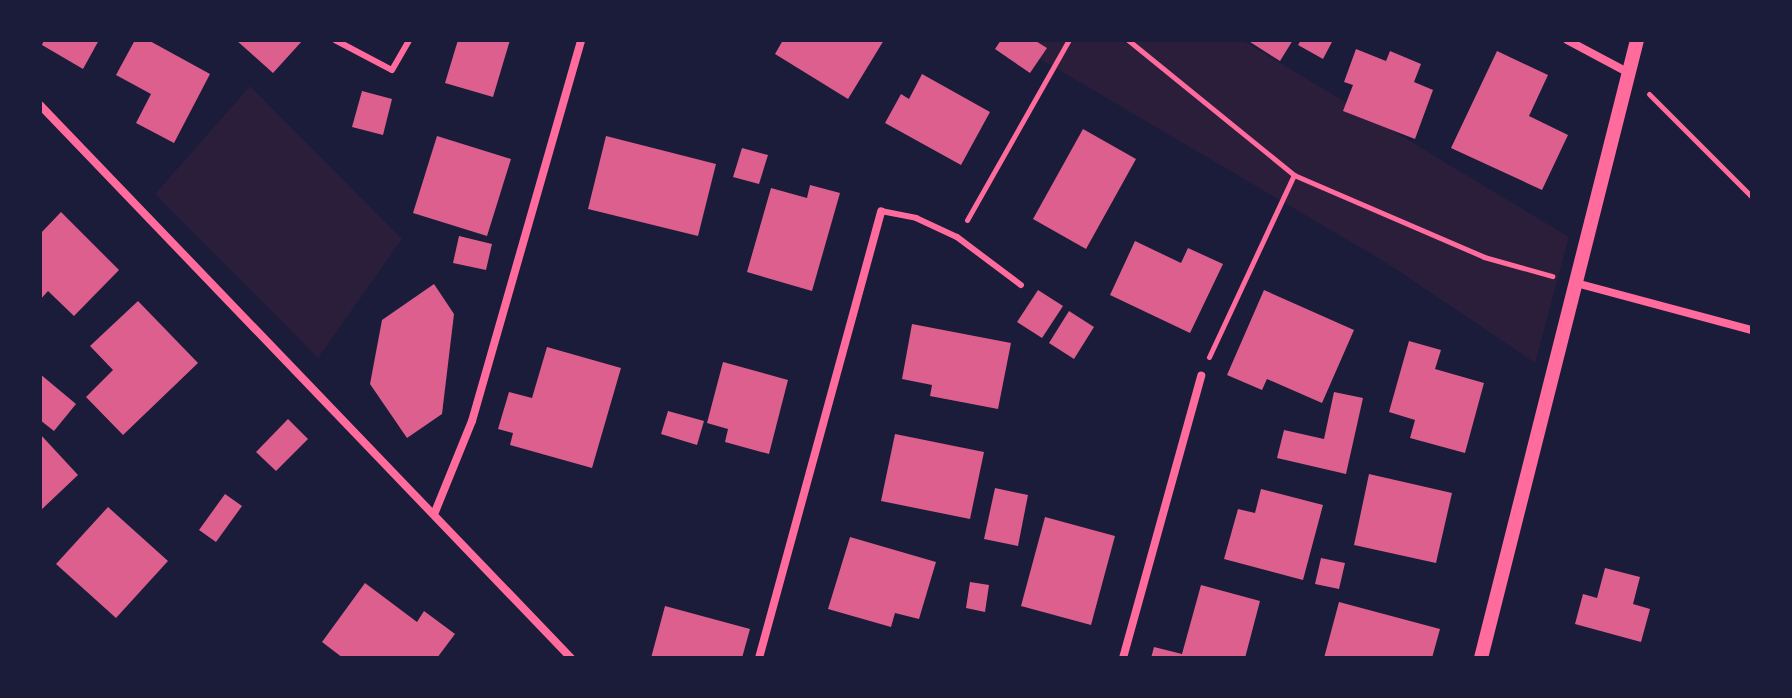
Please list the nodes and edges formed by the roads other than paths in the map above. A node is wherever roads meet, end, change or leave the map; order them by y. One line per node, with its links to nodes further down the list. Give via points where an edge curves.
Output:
1 (335, 40): 2 (lane, via 392,70)
2 (409, 40)
3 (581, 40): 13 (street, via 472,421)
4 (1567, 40): 6 (street)
5 (1637, 40): 6 (street)
6 (1629, 73): 9 (street)
7 (40, 105): 13 (street)
8 (881, 211): 10 (lane, via 916,218 957,237); 15 (street)
9 (1576, 283): 11 (street); 17 (street)
10 (1021, 285)
11 (1752, 330)
12 (1201, 376): 16 (street)
13 (435, 512): 14 (street)
14 (571, 658)
15 (759, 658)
16 (1123, 658)
17 (1481, 658)

